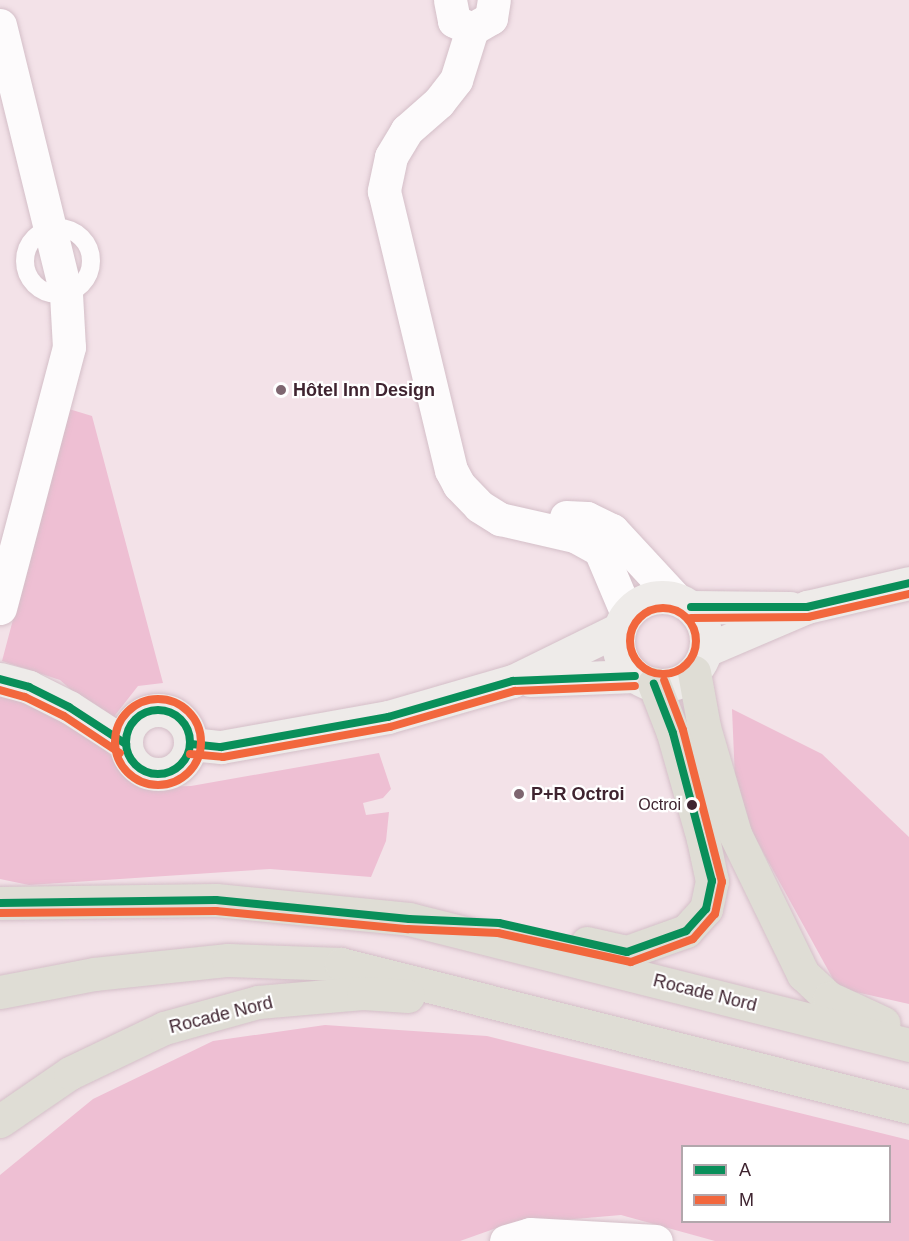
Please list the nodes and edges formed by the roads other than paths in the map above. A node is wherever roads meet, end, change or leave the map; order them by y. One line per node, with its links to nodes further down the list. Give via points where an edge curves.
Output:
1 (449, 0): 4 (street, via 454,21)
2 (494, 0): 4 (street, via 492,18)
3 (0, 25): 8 (street, via 66,294 69,347)
4 (472, 28): 5 (street, via 456,80 439,102 407,130 391,157 384,191 452,470 459,485 479,506 500,519)
5 (520, 523): 7 (street, via 556,516 586,518 612,530); 10 (street, via 575,536 600,550)
6 (909, 583): 9 (street)
7 (683, 602): 9 (street); 10 (street, via 648,598); 11 (street, via 705,626)
8 (0, 608)
9 (807, 608): 11 (street)
10 (623, 621): 13 (street, via 620,654); 14 (street)
11 (700, 661): 13 (street, via 680,681); 21 (main road, via 704,727 735,834 803,974 828,998)
12 (0, 679): 15 (street, via 29,687 69,707)
13 (645, 680): 14 (street); 18 (main road, via 673,733 712,881 706,909 686,931 627,952 499,923)
14 (513, 681): 16 (street, via 388,717 221,747)
15 (126, 744): 16 (street, via 128,755 142,770 162,775 185,761); 16 (street, via 131,725 138,717 157,710 177,716 190,734)
16 (191, 744)
17 (0, 903): 18 (main road, Rocade Nord, via 216,900)
18 (409, 919): 22 (main road, Rocade Nord)
19 (0, 992): 20 (main road, Rocade Nord, via 94,974 228,960 341,964)
20 (502, 1003): 23 (main road, Rocade Nord); 24 (main road, Rocade Nord, via 363,993 258,1002 164,1028 70,1073)
21 (909, 1035)
22 (909, 1045)
23 (909, 1107)
24 (0, 1121)
25 (506, 1241): 26 (street, via 531,1234)
26 (656, 1241)

